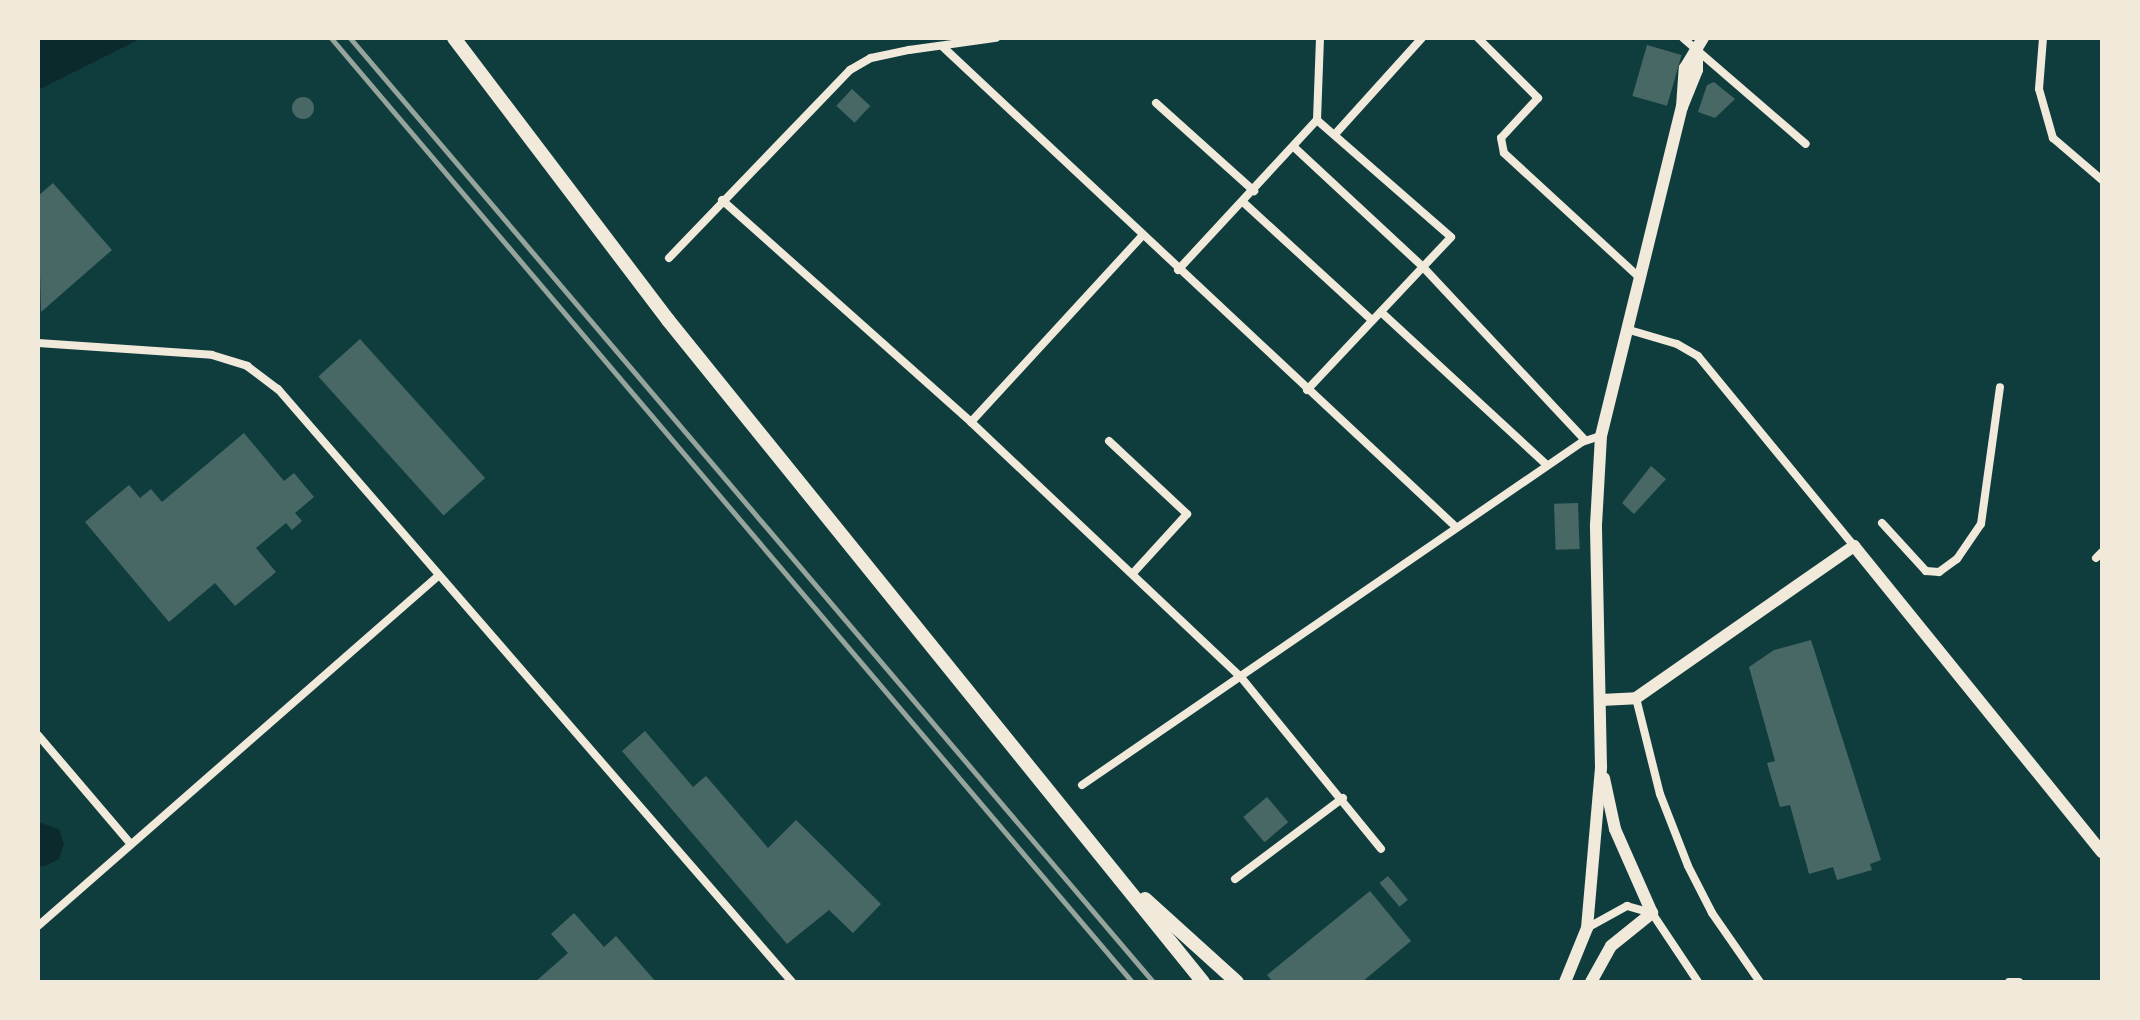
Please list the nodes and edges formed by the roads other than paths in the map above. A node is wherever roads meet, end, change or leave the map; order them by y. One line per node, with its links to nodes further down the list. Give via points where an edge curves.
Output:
1 (454, 38): 53 (main road, via 716,381)
2 (908, 38): 11 (street)
3 (996, 38): 10 (street)
4 (1320, 38): 13 (street)
5 (1422, 38): 14 (street)
6 (1478, 38): 25 (street, via 1538,98 1501,138 1504,153)
7 (1683, 38): 9 (street)
8 (2043, 38): 17 (street, via 2039,89 2053,138)
9 (1700, 44): 15 (street); 25 (street)
10 (943, 47): 11 (street); 21 (street)
11 (909, 50): 19 (street, via 871,58 850,70)
12 (1156, 103): 18 (street)
13 (1317, 120): 14 (street); 16 (street)
14 (1337, 132): 23 (street, via 1451,237)
15 (1806, 144)
16 (1295, 148): 18 (street); 23 (street)
17 (2102, 180)
18 (1254, 191): 20 (street)
19 (722, 200): 22 (street); 32 (street)
20 (1243, 202): 24 (street); 27 (street)
21 (1142, 236): 24 (street); 32 (street)
22 (669, 258)
23 (1423, 267): 26 (street); 34 (street)
24 (1178, 270): 31 (street)
25 (1639, 277): 28 (street)
26 (1381, 312): 27 (street); 36 (street)
27 (1372, 320): 31 (street)
28 (1625, 328): 33 (street); 39 (street, via 1698,356)
29 (38, 343): 41 (street, via 212,355 247,366 278,389)
30 (2000, 387): 37 (street, via 1981,524 1957,559 1939,572 1926,571)
31 (1307, 390): 38 (street)
32 (971, 422): 40 (street)
33 (1601, 436): 34 (street); 44 (street, via 1596,525)
34 (1585, 440): 36 (street)
35 (1109, 441): 40 (street, via 1187,514)
36 (1547, 465): 38 (street)
37 (1882, 523)
38 (1456, 527): 42 (street)
39 (1854, 546): 43 (street); 51 (street)
40 (1134, 572): 42 (street)
41 (438, 576): 49 (street); 57 (street, via 493,632)
42 (1240, 676): 47 (street); 48 (street)
43 (1636, 698): 44 (street); 63 (street, via 1660,794 1688,866 1712,913)
44 (1601, 700): 46 (street)
45 (38, 735): 49 (street)
46 (1601, 767): 54 (street, via 1615,829); 56 (street)
47 (1082, 785)
48 (1343, 798): 50 (street); 52 (street)
49 (129, 842): 55 (street)
50 (1381, 849)
51 (2102, 852)
52 (1235, 879)
53 (1130, 886): 58 (main road); 59 (main road)
54 (1652, 913): 56 (street, via 1627,906); 61 (street, via 1611,946); 62 (street)
55 (38, 926)
56 (1587, 928): 60 (street)
57 (792, 982)
58 (1203, 982)
59 (1237, 982)
60 (1565, 982)
61 (1591, 982)
62 (1698, 982)
63 (1760, 982)
64 (2009, 982): 65 (street)
65 (2019, 982)

